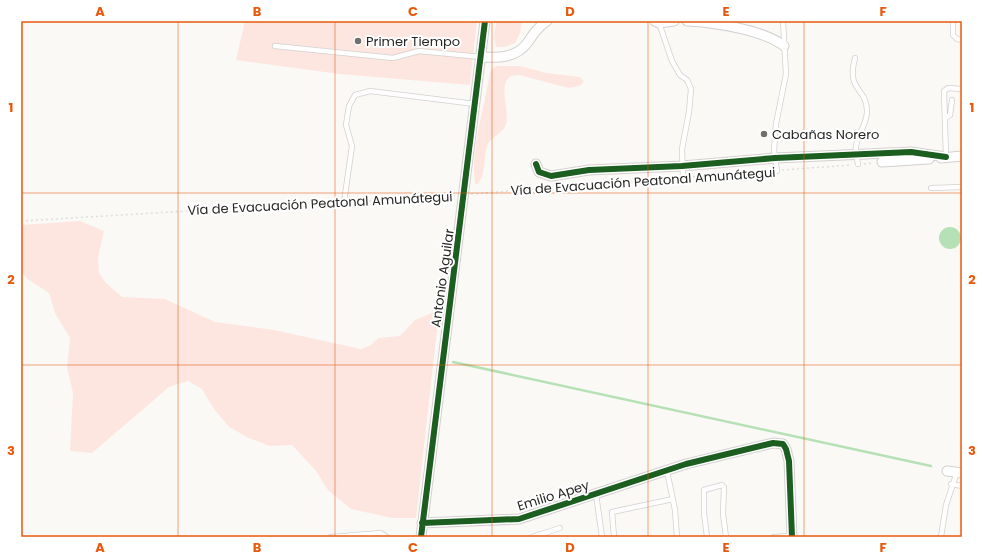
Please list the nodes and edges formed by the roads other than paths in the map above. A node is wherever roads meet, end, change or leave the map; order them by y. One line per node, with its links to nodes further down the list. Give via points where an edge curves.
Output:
1 (485, 21): 11 (street, Antonio Aguilar)
2 (547, 21): 11 (street, via 539,26 518,53 511,56)
3 (674, 21): 7 (street)
4 (686, 21): 10 (street, via 720,25 767,36)
5 (783, 21): 10 (lane)
6 (953, 21): 8 (lane, via 953,35 956,39)
7 (657, 22): 23 (lane, via 672,61 691,89)
8 (962, 40)
9 (275, 46): 11 (lane, via 393,58 419,51)
10 (784, 46): 19 (lane, via 786,74 776,124)
11 (481, 57): 15 (street, Antonio Aguilar)
12 (855, 58): 20 (lane, via 852,71 854,84 865,100 868,112 856,146)
13 (962, 89): 16 (lane, via 948,88 944,91)
14 (952, 100): 16 (lane, via 950,114)
15 (475, 104): 28 (lane, via 370,91 355,95 349,106 346,125 352,146); 36 (street, Antonio Aguilar)
16 (945, 118): 18 (lane)
17 (962, 156): 18 (street)
18 (946, 157): 20 (street, via 911,152); 21 (street)
19 (775, 158): 20 (street); 23 (street); 24 (lane)
20 (857, 159)
21 (882, 162)
22 (536, 164): 23 (street, via 539,172 551,176 589,170)
23 (682, 166): 25 (lane)
24 (777, 170)
25 (683, 178)
26 (962, 187): 27 (lane)
27 (931, 188)
28 (344, 202)
29 (667, 471): 34 (street, Emilio Apey); 35 (lane); 48 (street, Emilio Apey, via 764,444 783,444 789,461)
30 (947, 471): 31 (street)
31 (959, 473): 32 (lane)
32 (951, 484): 33 (lane); 49 (lane)
33 (962, 486)
34 (596, 494): 36 (street, Emilio Apey, via 519,519); 42 (lane)
35 (673, 498): 43 (lane, via 612,512); 44 (lane)
36 (422, 524): 40 (street, Antonio Aguilar)
37 (560, 528): 41 (lane)
38 (331, 537): 39 (lane, via 381,533)
39 (387, 537)
40 (421, 537)
41 (532, 537)
42 (602, 537)
43 (614, 537)
44 (677, 537)
45 (707, 537): 46 (lane, via 704,490 722,485)
46 (726, 537)
47 (774, 537): 48 (lane)
48 (792, 537)
49 (941, 537)

